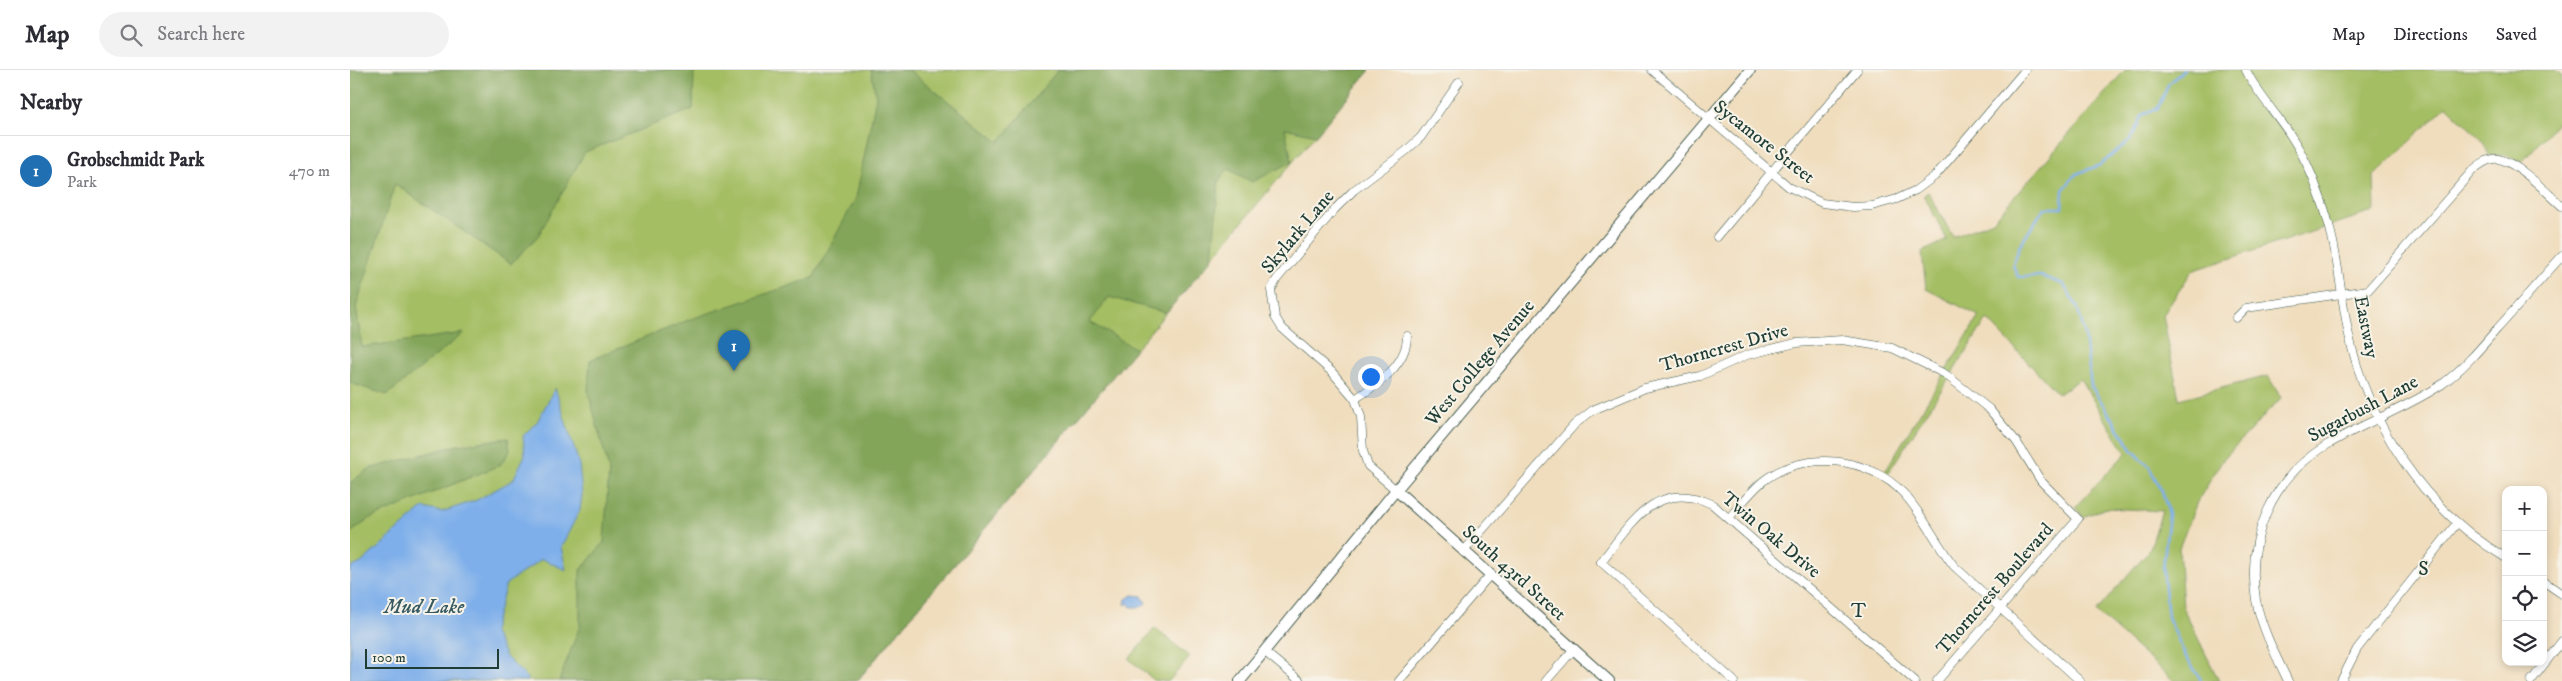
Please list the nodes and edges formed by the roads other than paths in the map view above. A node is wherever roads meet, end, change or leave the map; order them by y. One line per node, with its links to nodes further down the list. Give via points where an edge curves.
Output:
1 (1652, 70): 7 (street, Sycamore Street)
2 (1750, 70): 7 (street, West College Avenue)
3 (1857, 70): 8 (street)
4 (2025, 70): 8 (street, Sycamore Street, via 1935,176 1897,199 1872,206 1822,203 1799,193)
5 (2246, 70): 12 (street, Eastway, via 2292,136 2307,164 2330,222)
6 (1459, 82): 15 (street, Skylark Lane, via 1420,137 1335,209 1271,290 1274,317 1282,328 1332,372)
7 (1708, 119): 8 (street, Sycamore Street); 17 (street, West College Avenue)
8 (1771, 173): 10 (street)
9 (2562, 206): 12 (street, via 2507,160 2495,158 2484,162 2473,170 2368,290)
10 (1717, 238)
11 (2562, 256): 16 (street, Sugarbush Lane, via 2463,366 2442,384)
12 (2343, 294): 13 (street, via 2246,308); 16 (street, Eastway, via 2358,371)
13 (2236, 318)
14 (1407, 336): 15 (street, via 1407,345 1392,369)
15 (1355, 399): 17 (street, Skylark Lane, via 1368,466)
16 (2378, 420): 20 (street, Eastway, via 2417,480); 39 (street, Sugarbush Lane, via 2328,444 2301,464 2279,488 2260,526 2254,563 2257,602)
17 (1396, 490): 21 (street, South 43rd Street); 29 (street, West College Avenue)
18 (1729, 518): 26 (street, via 1762,482 1778,473 1824,461 1850,462 1889,481 1904,494 1954,566); 35 (street, Twin Oak Drive, via 1712,504 1698,498 1664,498 1640,513 1600,562); 36 (street, Twin Oak Drive)
19 (2078, 519): 21 (street, Thorncrest Drive, via 2040,481 2016,441 1970,392 1945,374 1892,348 1842,340 1796,343 1746,355 1700,376 1644,388 1593,410 1575,424); 26 (street, Thorncrest Boulevard)
20 (2457, 523): 22 (street, Eastway); 40 (street, via 2357,649)
21 (1463, 552): 23 (street, South 43rd Street)
22 (2502, 555)
23 (1490, 575): 28 (street, South 43rd Street); 32 (street)
24 (2547, 584): 25 (street)
25 (2562, 594)
26 (1999, 609): 37 (street, Thorncrest Boulevard); 38 (street)
27 (2562, 641): 41 (street)
28 (1573, 650): 33 (street); 34 (street, South 43rd Street)
29 (1265, 652): 30 (street, West College Avenue); 31 (street)
30 (1240, 681)
31 (1300, 681)
32 (1399, 681)
33 (1546, 681)
34 (1610, 681)
35 (1734, 681)
36 (1915, 681)
37 (1937, 681)
38 (2080, 681)
39 (2288, 681)
40 (2341, 681)
41 (2531, 681)

